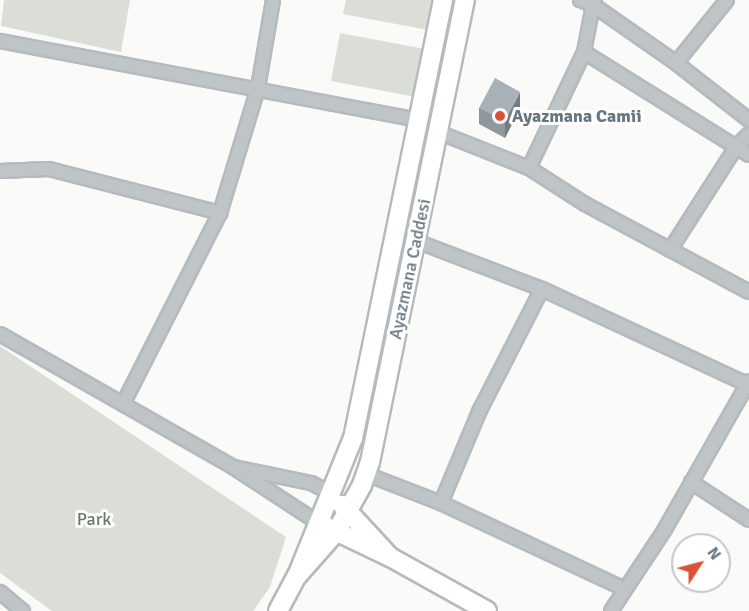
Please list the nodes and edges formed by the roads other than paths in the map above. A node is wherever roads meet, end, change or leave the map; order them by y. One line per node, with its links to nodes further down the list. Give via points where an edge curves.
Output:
1 (273, 0): 10 (street)
2 (443, 0): 11 (main road, Ayazmana Caddesi)
3 (465, 0): 13 (main road, Ayazmana Caddesi)
4 (580, 0): 6 (street)
5 (727, 0): 9 (street)
6 (594, 2): 8 (street); 9 (street)
7 (0, 41): 10 (street)
8 (584, 52): 15 (street); 19 (street)
9 (676, 63): 12 (street)
10 (258, 88): 11 (street); 21 (street)
11 (419, 120): 17 (main road, Ayazmana Caddesi)
12 (749, 120)
13 (438, 132): 18 (main road, Ayazmana Caddesi); 19 (street)
14 (749, 134): 15 (street)
15 (736, 147): 16 (street); 23 (street)
16 (749, 155)
17 (411, 158): 18 (main road); 32 (main road, Ayazmana Caddesi, via 355,428)
18 (432, 161): 22 (main road, Ayazmana Caddesi)
19 (529, 168): 23 (street)
20 (0, 171): 21 (street, via 50,169)
21 (220, 213): 28 (street)
22 (416, 241): 24 (street); 30 (main road, Ayazmana Caddesi)
23 (670, 250): 25 (street)
24 (542, 289): 27 (street); 33 (street, via 479,412)
25 (749, 292)
26 (0, 334): 28 (street)
27 (748, 383): 31 (street)
28 (124, 402): 29 (street)
29 (233, 467): 32 (street, via 311,483); 36 (street)
30 (366, 474): 33 (street); 34 (main road, Ayazmana Caddesi)
31 (692, 482): 35 (street); 40 (street)
32 (331, 493): 34 (main road); 36 (main road, Ayazmana Caddesi)
33 (441, 503): 40 (street)
34 (348, 513): 37 (main road, Ayazmana Caddesi); 38 (main road)
35 (749, 520)
36 (317, 522): 37 (main road); 39 (main road, Ayazmana Caddesi)
37 (336, 532): 38 (main road); 39 (main road, Ayazmana Caddesi)
38 (390, 557): 44 (main road)
39 (297, 576): 43 (main road)
40 (625, 589): 45 (street)
41 (0, 592): 42 (street)
42 (22, 611)
43 (278, 611)
44 (487, 611)
45 (611, 611)

